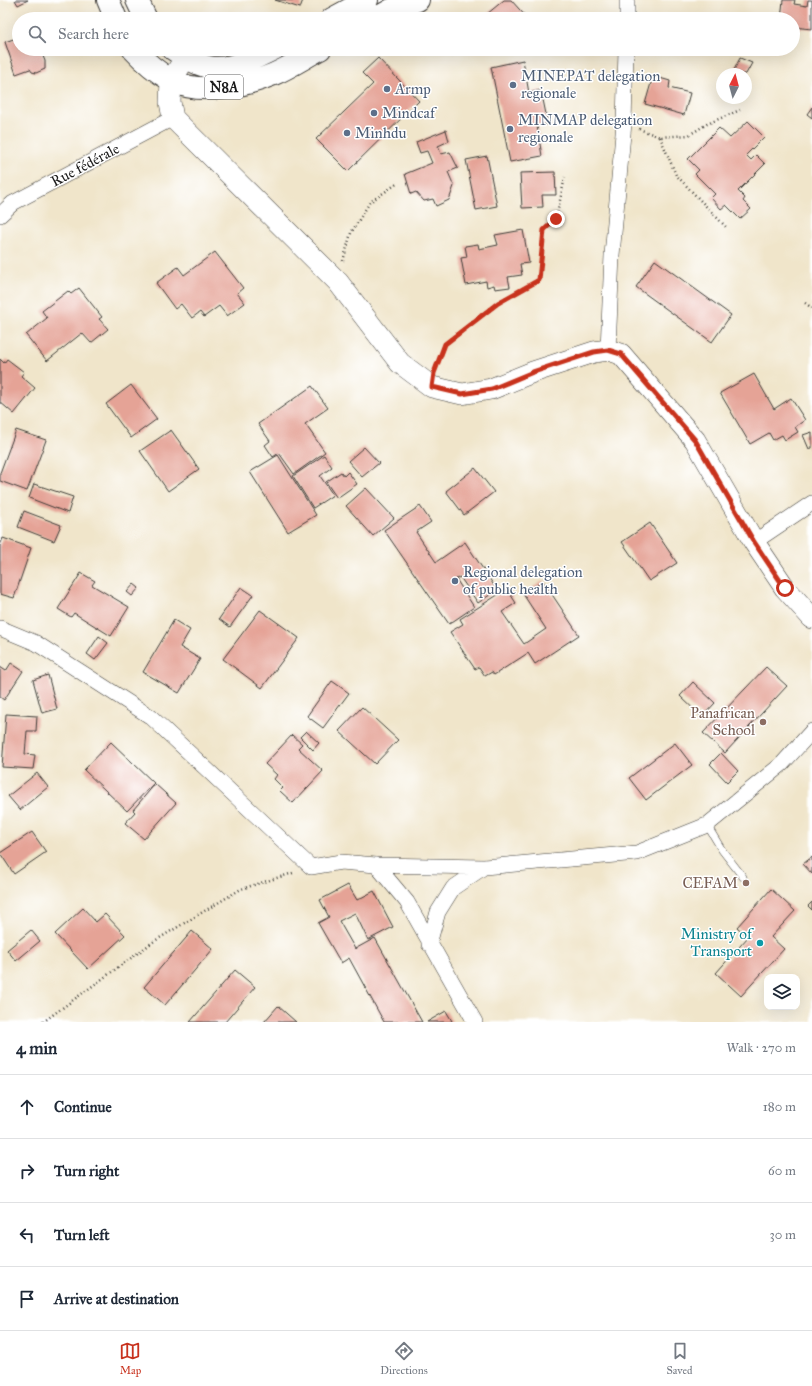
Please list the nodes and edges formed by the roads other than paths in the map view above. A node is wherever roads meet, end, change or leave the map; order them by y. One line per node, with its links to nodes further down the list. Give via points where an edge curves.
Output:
1 (108, 0): 6 (highway)
2 (137, 0): 7 (highway)
3 (366, 0): 8 (highway)
4 (418, 0): 9 (highway)
5 (627, 0): 10 (street)
6 (113, 12)
7 (143, 12)
8 (345, 12)
9 (387, 12)
10 (627, 12)
11 (140, 56): 17 (highway, N8A)
12 (178, 56): 17 (street)
13 (185, 56): 14 (highway, N8A, via 209,67 229,66)
14 (261, 56)
15 (307, 56): 17 (highway, N8A, via 274,74 234,87 198,89)
16 (626, 56): 20 (street, via 624,123 612,256)
17 (171, 81): 18 (street)
18 (172, 118): 19 (street, Rue fédérale, via 14,203); 20 (street, via 338,282 400,363 432,387 462,394 492,389 533,372 594,352)
19 (0, 215)
20 (608, 350): 22 (street, via 621,354 695,440)
21 (812, 503): 22 (street)
22 (754, 542): 23 (street, via 785,588)
23 (812, 618)
24 (0, 628): 27 (street, via 36,643 151,716 311,867 341,862)
25 (812, 731): 26 (street, via 782,764)
26 (707, 825): 28 (street, via 637,853); 29 (lane, via 722,850)
27 (376, 865): 28 (street); 30 (street, via 406,902)
28 (484, 867): 30 (street, via 453,888 438,912)
29 (743, 876)
30 (429, 944): 31 (street)
31 (475, 1022)

